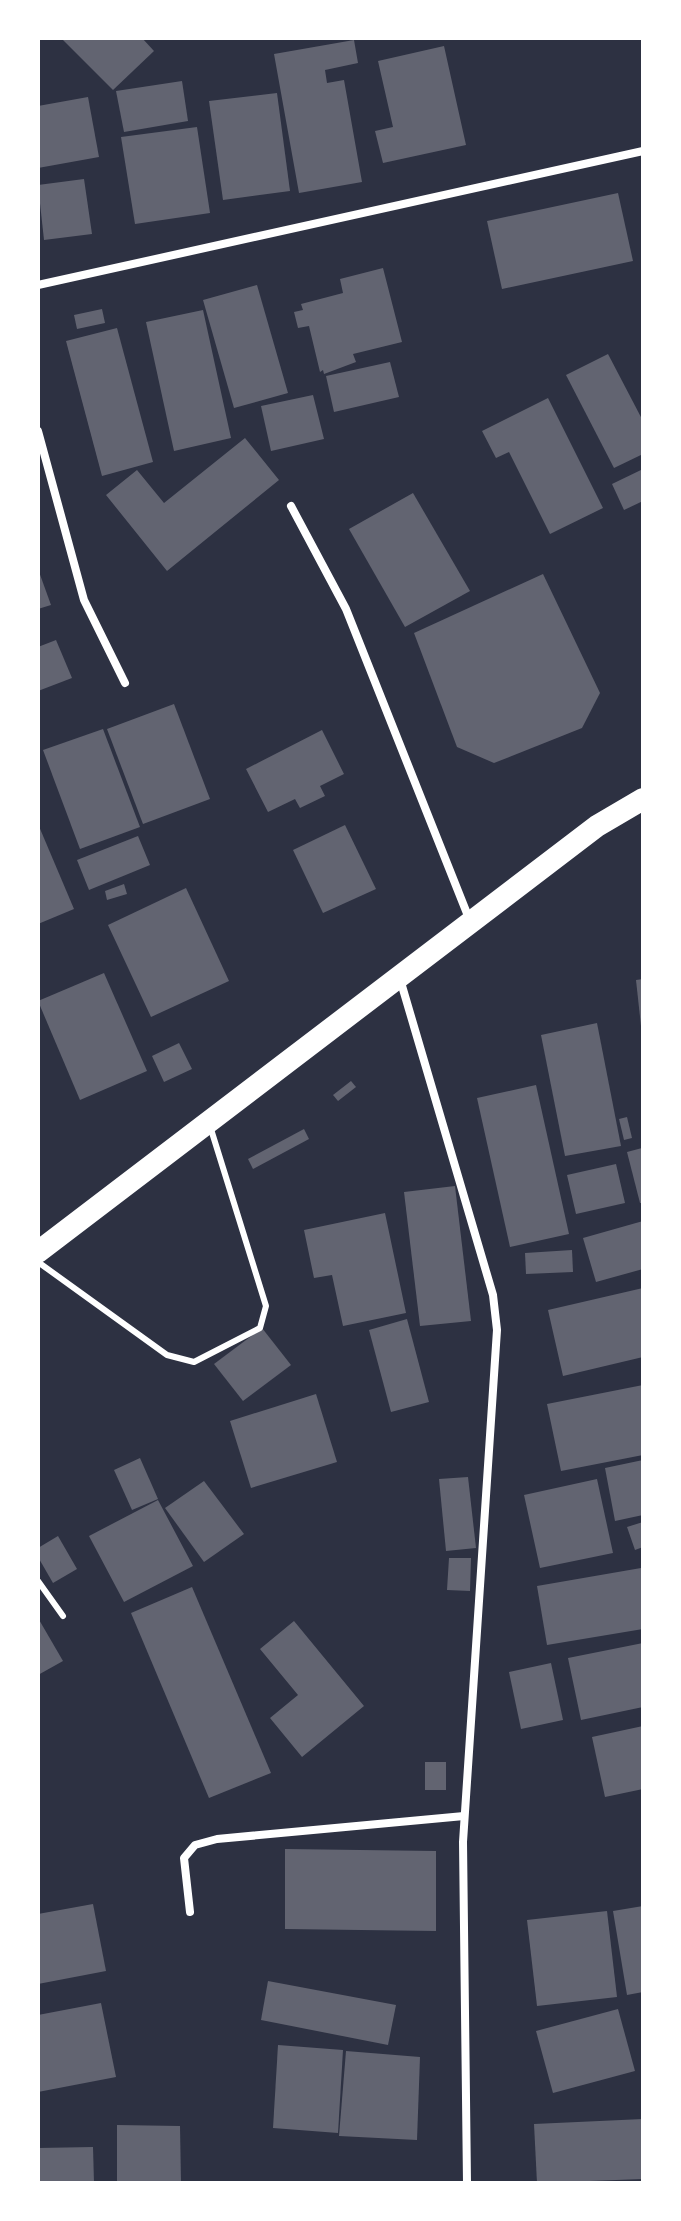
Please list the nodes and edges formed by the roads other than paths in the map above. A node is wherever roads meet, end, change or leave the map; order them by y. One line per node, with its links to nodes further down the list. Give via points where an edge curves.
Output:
1 (643, 151): 2 (street)
2 (38, 285)
3 (38, 431): 5 (street, via 84,600)
4 (291, 506): 7 (street, via 346,609)
5 (125, 683)
6 (643, 799): 7 (highway, via 597,826)
7 (471, 922): 8 (highway)
8 (400, 977): 9 (highway); 14 (street, via 493,1295 497,1330)
9 (209, 1122): 10 (highway); 11 (lane, via 266,1306 260,1328 194,1362 167,1355)
10 (38, 1252)
11 (38, 1262)
12 (38, 1581): 13 (lane)
13 (63, 1616)
14 (464, 1816): 15 (street, via 195,1845 184,1858); 16 (street)
15 (190, 1912)
16 (467, 2183)

